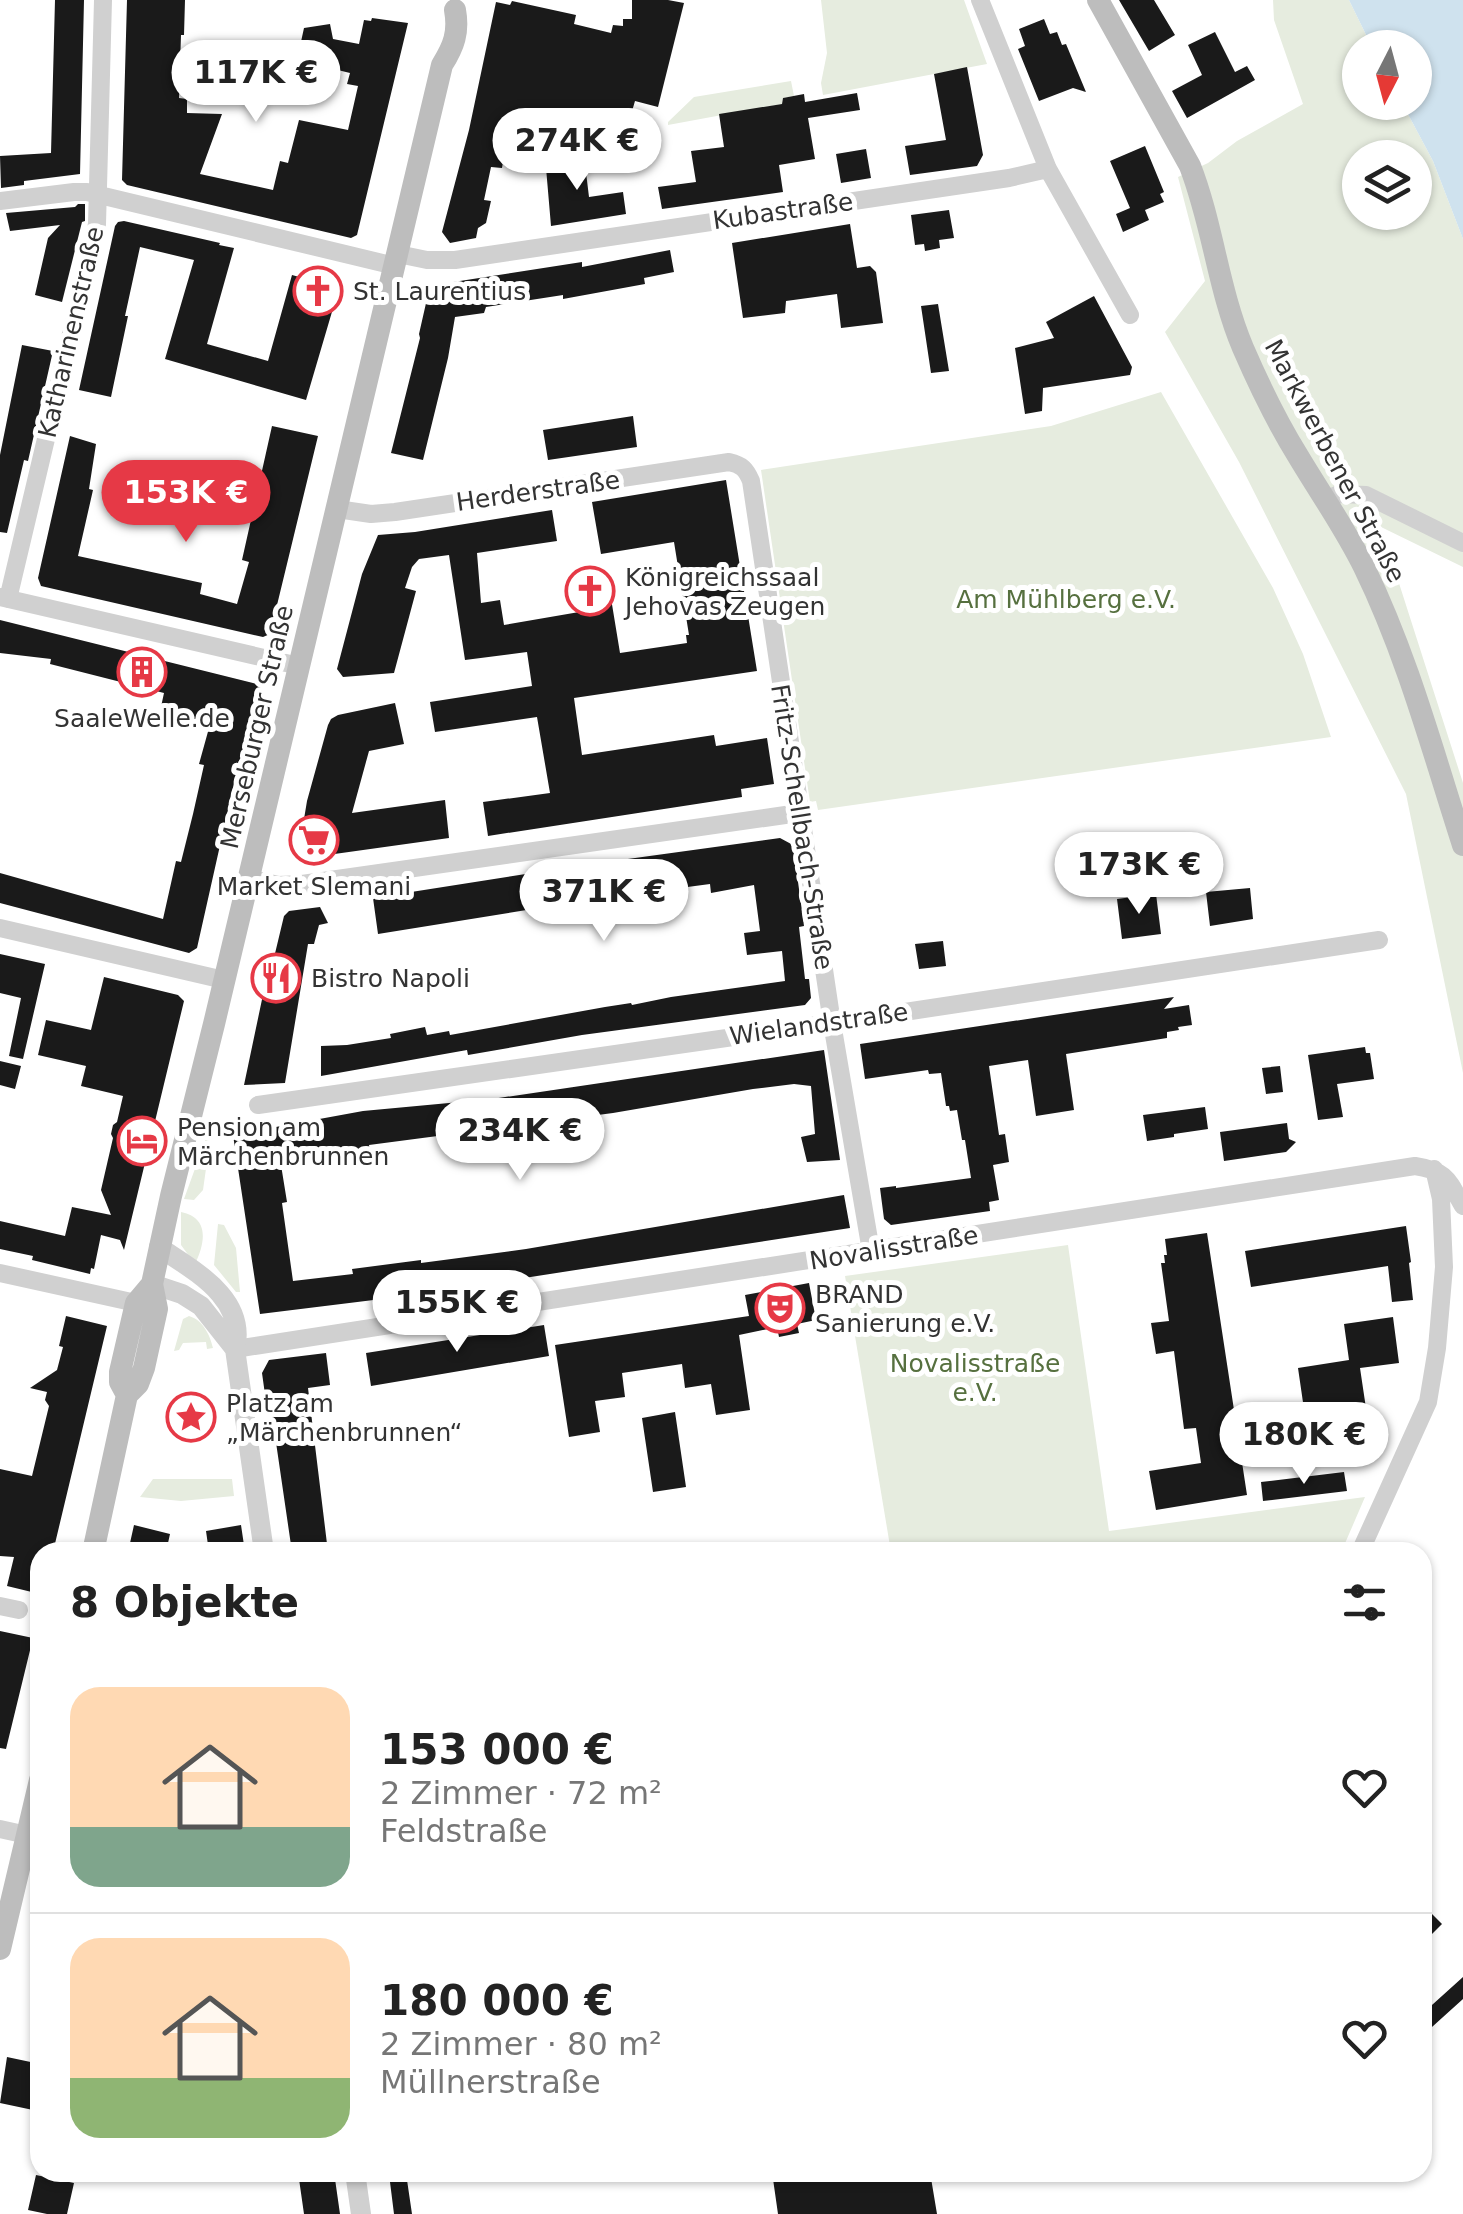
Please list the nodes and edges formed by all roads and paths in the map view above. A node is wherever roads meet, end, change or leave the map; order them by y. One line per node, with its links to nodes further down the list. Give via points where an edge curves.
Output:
1 (104, 0): 6 (street, Katharinenstraße)
2 (980, 0): 5 (street)
3 (1098, 0): 11 (main road, Markwerbener Straße, via 1184,153 1242,345)
4 (456, 5): 8 (main road, Merseburger Straße, via 456,38 442,66)
5 (1048, 169): 8 (street, Kubastraße, via 456,260); 9 (street)
6 (99, 195): 7 (street, Kubastraße); 8 (street, Kubastraße); 14 (street, Katharinenstraße, via 90,259)
7 (0, 201)
8 (396, 260): 12 (main road, Merseburger Straße)
9 (1130, 315)
10 (740, 464): 12 (street, Herderstraße, via 378,514); 16 (street, Fritz-Schellbach-Straße, via 750,482)
11 (1326, 500): 13 (street, via 1366,496); 17 (main road, Markwerbener Straße, via 1364,566 1394,639)
12 (337, 508): 15 (main road, Merseburger Straße)
13 (1463, 543)
14 (4, 598): 15 (street)
15 (299, 666): 18 (main road, Merseburger Straße)
16 (800, 812): 18 (street, via 302,884); 22 (street, Fritz-Schellbach-Straße)
17 (1463, 845)
18 (249, 878): 21 (main road, Merseburger Straße)
19 (0, 928): 21 (street)
20 (1379, 940): 22 (street, Wielandstraße)
21 (224, 980): 26 (main road, Merseburger Straße)
22 (832, 1023): 23 (street, Wielandstraße); 27 (street, Fritz-Schellbach-Straße)
23 (258, 1106)
24 (1434, 1169): 25 (street, via 1449,1180); 27 (street, Novalisstraße, via 1415,1166); 35 (street, via 1444,1266 1428,1402)
25 (1463, 1206)
26 (159, 1247): 29 (main road, Merseburger Straße); 31 (street, via 220,1292 236,1325)
27 (871, 1251): 31 (street, Novalisstraße)
28 (0, 1273): 30 (street)
29 (152, 1284): 30 (main road, Merseburger Straße); 31 (street, via 201,1306); 32 (main road, Merseburger Straße, via 157,1309 148,1353)
30 (136, 1303): 32 (main road, Merseburger Straße, via 120,1372)
31 (235, 1348): 34 (street)
32 (127, 1395): 33 (main road, Merseburger Straße)
33 (95, 1542)
34 (263, 1542)
35 (1365, 1542)
36 (30, 1822): 38 (main road)
37 (0, 1829): 38 (street)
38 (27, 1834): 39 (main road)
39 (0, 1949)
40 (356, 2182): 41 (street)
41 (361, 2214)

